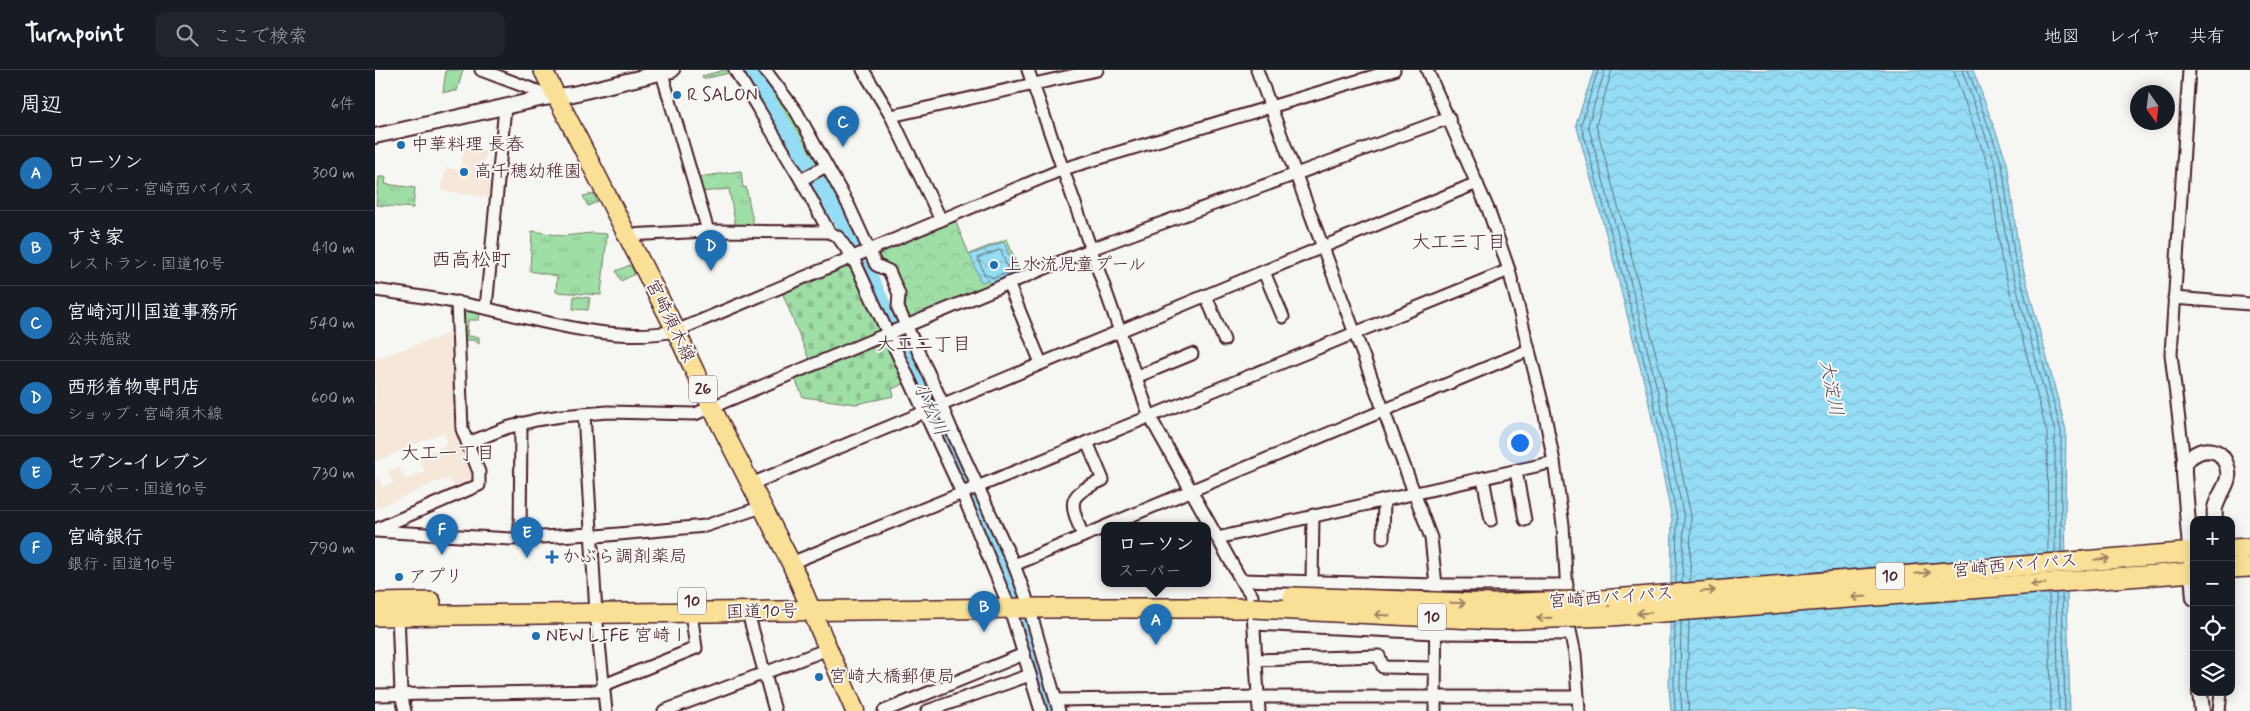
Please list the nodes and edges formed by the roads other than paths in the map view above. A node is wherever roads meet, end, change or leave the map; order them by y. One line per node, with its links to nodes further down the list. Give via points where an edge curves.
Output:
1 (481, 70): 14 (street)
2 (543, 70): 14 (main road, 宮崎須木線 / 26)
3 (735, 70): 23 (street)
4 (765, 70): 20 (street, via 796,111)
5 (863, 70): 17 (street)
6 (1028, 70): 13 (street)
7 (1097, 70): 13 (street)
8 (1257, 70): 16 (street)
9 (1394, 70): 16 (street)
10 (1427, 70): 18 (street)
11 (2189, 70): 38 (street)
12 (665, 71): 14 (street); 26 (street)
13 (1033, 85): 17 (street); 21 (street)
14 (557, 98): 15 (street); 28 (main road, 宮崎須木線 / 26)
15 (505, 107): 19 (street); 41 (street)
16 (1271, 107): 21 (street); 22 (street)
17 (891, 116): 25 (street)
18 (1449, 118): 22 (street); 24 (street)
19 (375, 136)
20 (826, 166): 23 (street); 31 (street)
21 (1063, 169): 25 (street); 30 (street)
22 (1297, 175): 29 (street); 30 (street)
23 (801, 180): 27 (street)
24 (1477, 183): 29 (street); 33 (street)
25 (941, 220): 31 (street)
26 (708, 231): 27 (street); 28 (street)
27 (829, 232): 32 (street, via 838,237)
28 (627, 235): 44 (main road, 宮崎須木線 / 26)
29 (1323, 246): 34 (street); 47 (street)
30 (1091, 249): 35 (street); 45 (street)
31 (869, 251): 32 (street); 43 (street, via 876,266 889,271 899,294 897,308)
32 (853, 258): 44 (street); 46 (street)
33 (1509, 270): 47 (street); 49 (street)
34 (1264, 272): 37 (street); 42 (street)
35 (1008, 283): 43 (street); 51 (street)
36 (375, 290): 39 (street)
37 (1206, 296): 45 (street); 48 (street)
38 (2174, 298): 40 (street); 63 (street, via 2171,354)
39 (457, 302): 41 (street); 61 (street, via 462,428)
40 (2250, 304)
41 (486, 308): 44 (street, via 552,325 595,331 655,335)
42 (1283, 317)
43 (905, 325): 46 (street); 53 (street)
44 (676, 331): 54 (main road, 宮崎須木線 / 26)
45 (1120, 331): 51 (street); 52 (street)
46 (887, 332): 54 (street); 56 (street)
47 (1354, 333): 55 (street); 58 (street)
48 (1224, 340)
49 (1529, 350): 55 (street); 62 (street)
50 (1192, 354): 52 (street)
51 (1041, 363): 53 (street)
52 (1136, 377): 58 (street)
53 (941, 405): 56 (street); 67 (street)
54 (711, 406): 57 (street, via 695,414); 66 (main road, 宮崎須木線 / 26)
55 (1383, 410): 68 (street); 70 (street)
56 (923, 412): 66 (street); 69 (street)
57 (584, 414): 59 (street); 82 (street)
58 (1150, 417): 60 (street); 68 (street)
59 (521, 423): 61 (street, via 484,436); 84 (street)
60 (1087, 442): 67 (street); 83 (street, via 1103,480 1082,489 1073,502 1071,508)
61 (468, 447): 81 (street, via 479,472 479,485)
62 (1554, 462): 64 (street); 98 (street)
63 (2184, 462): 74 (street, via 2196,452 2208,450 2217,452 2224,459 2229,469 2229,480 2215,509); 89 (street)
64 (1516, 471): 65 (street); 76 (street)
65 (1483, 478): 70 (street); 75 (street)
66 (751, 484): 72 (main road, 宮崎須木線 / 26)
67 (978, 486): 69 (street); 91 (street)
68 (1191, 490): 77 (street); 78 (street)
69 (962, 493): 90 (street); 100 (street)
70 (1413, 493): 71 (street); 97 (street, via 1431,538)
71 (1384, 500): 73 (street); 86 (street)
72 (762, 507): 82 (street, via 705,526 609,536); 90 (main road, 宮崎須木線 / 26)
73 (1313, 516): 85 (street); 96 (street)
74 (2215, 516)
75 (1491, 520)
76 (1525, 520)
77 (1117, 522)
78 (1208, 522)
79 (1211, 527): 85 (street)
80 (1101, 529): 83 (street)
81 (375, 530): 84 (street)
82 (590, 534): 84 (street); 102 (street)
83 (1083, 536): 91 (street)
84 (520, 538)
85 (1217, 538): 95 (street)
86 (1383, 538)
87 (2250, 548): 88 (highway)
88 (2235, 549)
89 (2185, 552): 94 (street); 104 (highway, 宮崎西バイパス / 10, one-way to 89, bridge, via 1591,600)
90 (791, 563): 101 (main road, 宮崎須木線 / 26)
91 (1014, 564): 100 (street)
92 (2250, 566): 93 (highway)
93 (2235, 568)
94 (2187, 572): 104 (highway, 宮崎西バイパス / 10, one-way to 104, bridge, via 1591,617 1495,620)
95 (1241, 580): 96 (street); 104 (street)
96 (1312, 581): 97 (street)
97 (1437, 585): 98 (street); 108 (street)
98 (1567, 585): 109 (street)
99 (375, 603): 103 (highway, 国道10号 / 10)
100 (1018, 603): 101 (highway, 国道10号 / 10); 104 (highway, 宮崎西バイパス / 10); 111 (street); 123 (street)
101 (809, 605): 102 (highway, 国道10号 / 10); 106 (highway, 国道10号 / 10); 110 (main road, 宮崎須木線 / 26)
102 (596, 608): 103 (highway, 国道10号 / 10); 105 (highway, 国道10号 / 10); 116 (street)
103 (398, 609): 107 (highway, 国道10号 / 10); 118 (street)
104 (1253, 609): 108 (street); 112 (street)
105 (691, 613): 106 (highway, 国道10号 / 10); 116 (street, via 697,648)
106 (747, 613): 114 (street)
107 (375, 616)
108 (1435, 633): 109 (street); 113 (street)
109 (1570, 634): 121 (street)
110 (828, 649): 114 (street); 128 (main road, 宮崎須木線 / 26)
111 (1024, 654): 115 (street); 129 (street)
112 (1256, 660): 113 (street, via 1379,656 1383,667); 120 (street)
113 (1435, 668): 122 (street)
114 (764, 673): 126 (street); 127 (street)
115 (1030, 674): 130 (street); 131 (street)
116 (604, 685): 118 (street, via 599,691 587,692); 125 (street)
117 (375, 694): 118 (street)
118 (401, 694): 124 (street)
119 (2221, 696): 135 (street)
120 (1258, 697): 122 (street); 123 (street); 132 (street)
121 (1578, 697): 122 (street); 134 (street)
122 (1436, 698): 133 (street)
123 (1058, 705)
124 (405, 711)
125 (606, 711)
126 (664, 711)
127 (775, 711)
128 (855, 711)
129 (884, 711)
130 (927, 711)
131 (1041, 711)
132 (1259, 711)
133 (1435, 711)
134 (1579, 711)
135 (2219, 711)

